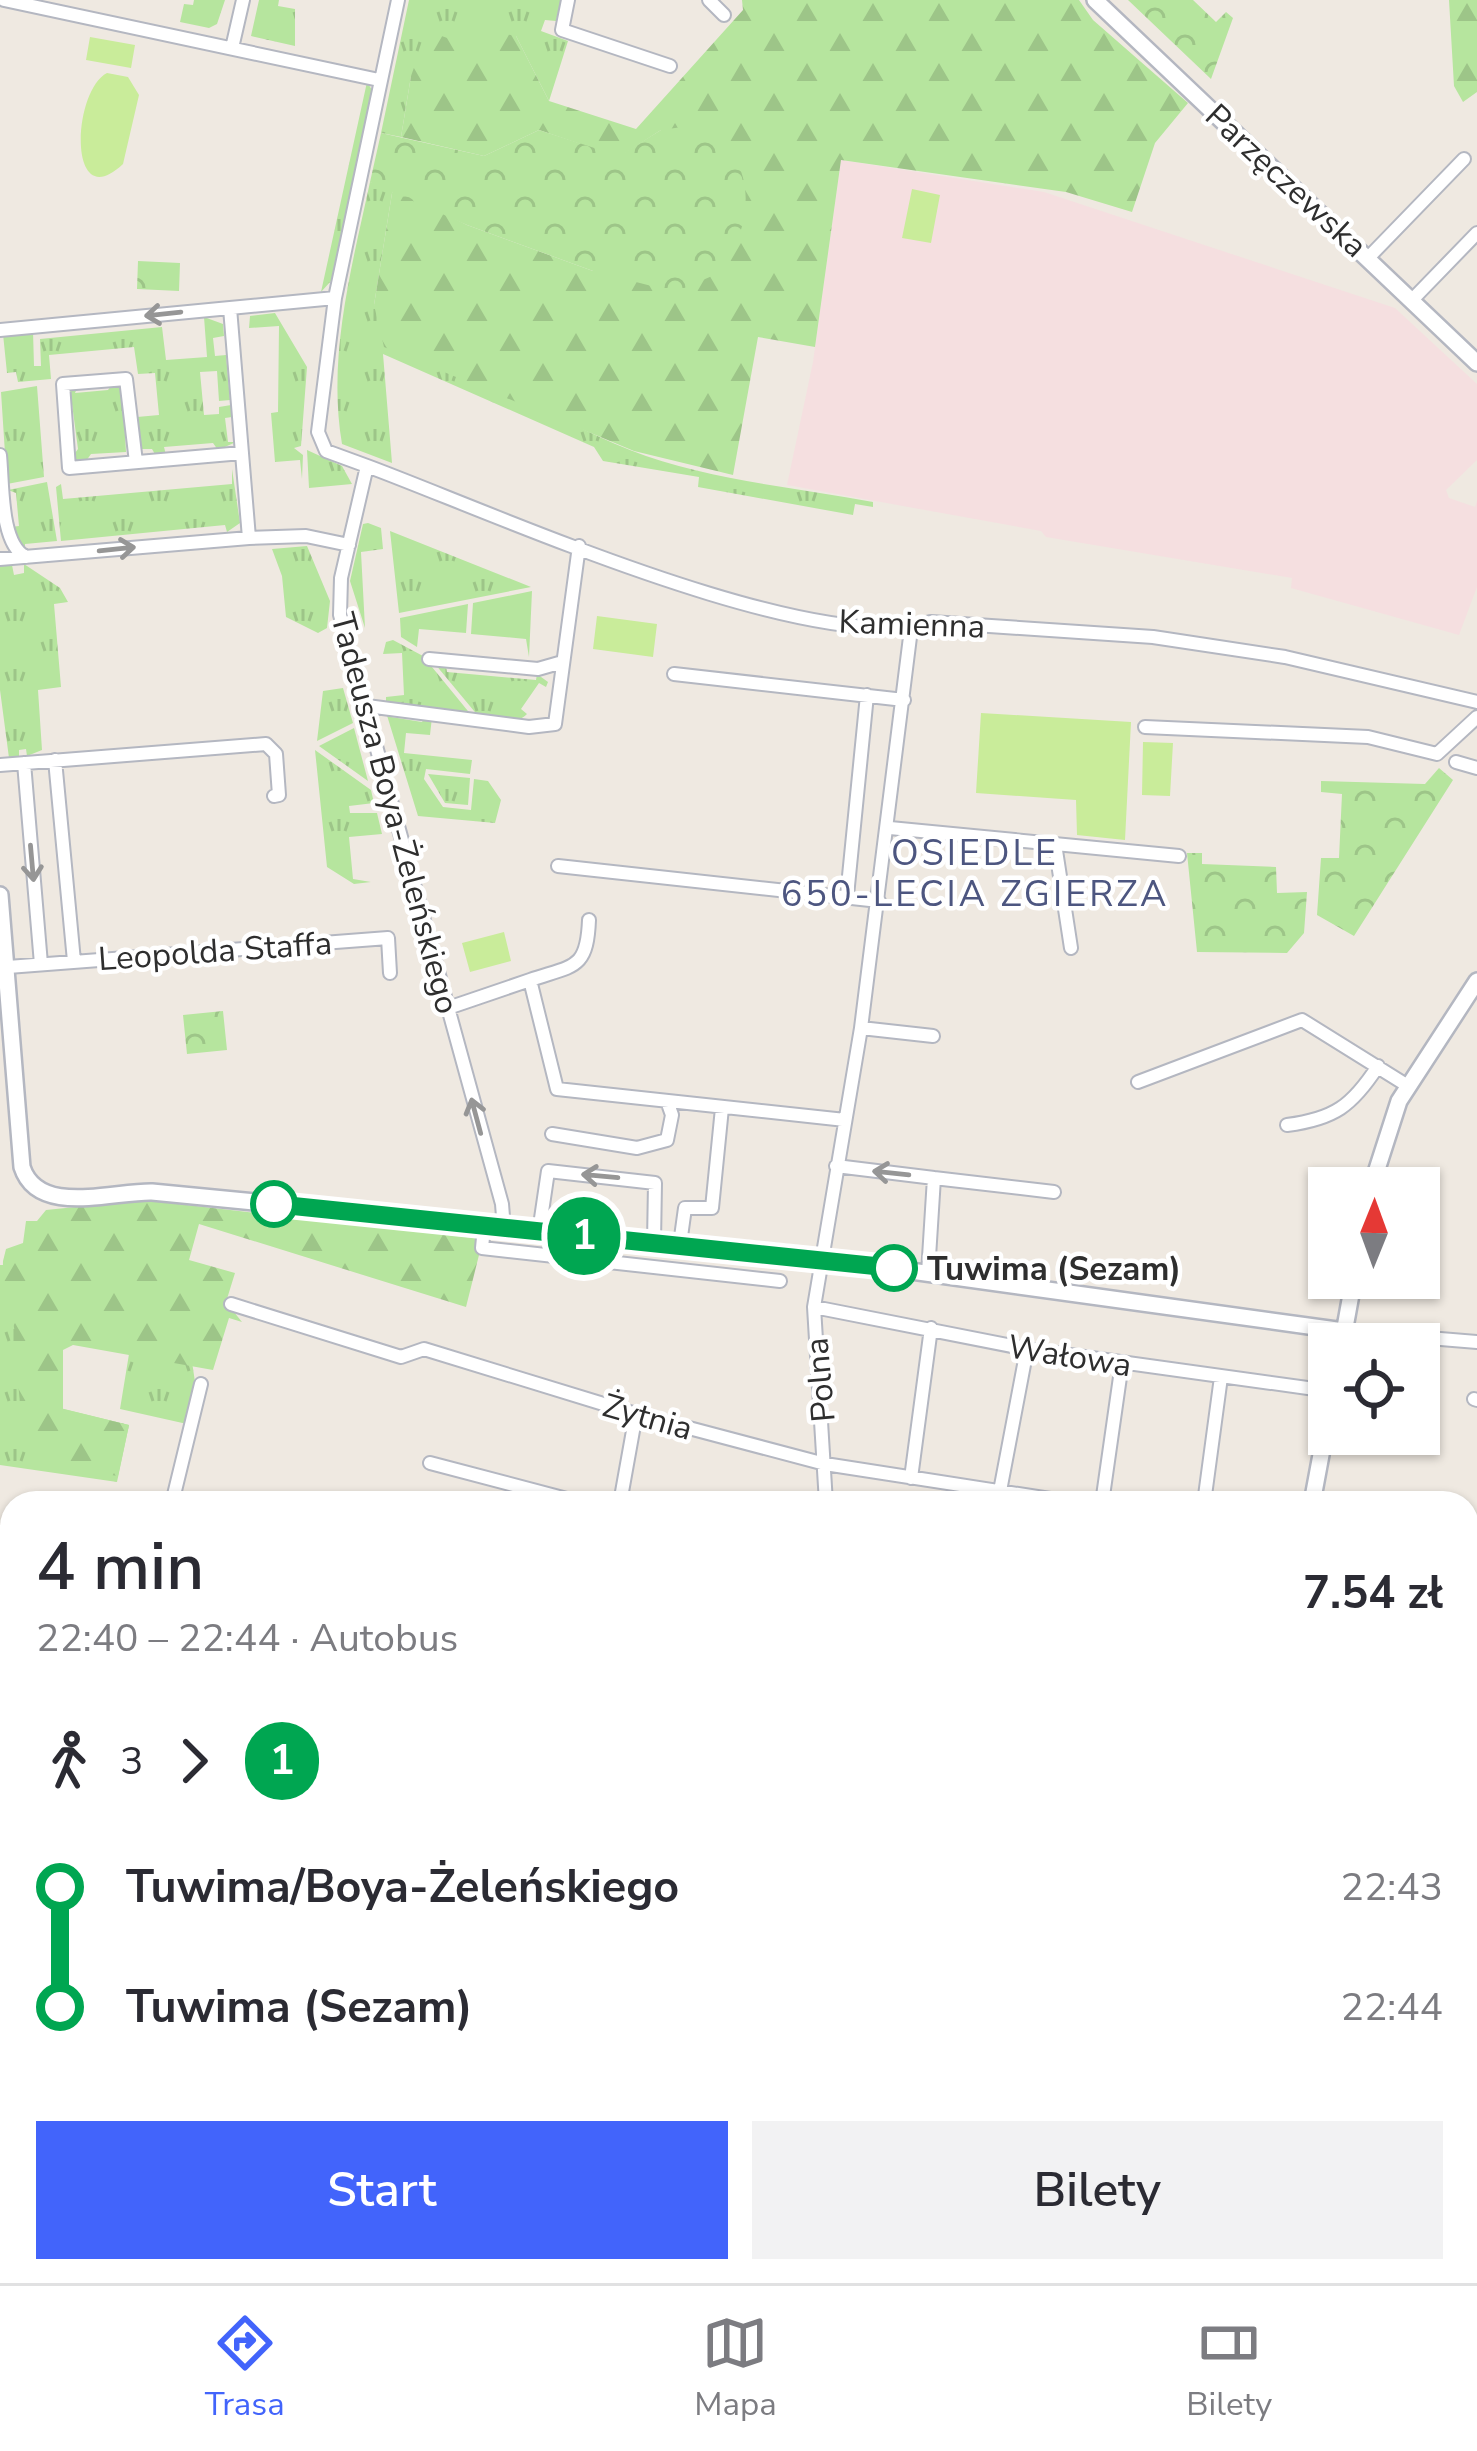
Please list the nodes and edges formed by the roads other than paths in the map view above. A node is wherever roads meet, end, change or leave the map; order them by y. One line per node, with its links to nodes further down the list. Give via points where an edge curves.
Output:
1 (4, 0): 8 (street)
2 (243, 0): 8 (street)
3 (398, 0): 10 (street)
4 (568, 0): 9 (street, via 562,31)
5 (709, 0): 7 (street)
6 (1095, 0): 13 (street, Parzęczewska)
7 (724, 15)
8 (232, 48): 10 (street)
9 (670, 66)
10 (380, 80): 14 (street)
11 (1464, 158): 13 (street)
12 (1477, 233): 15 (street)
13 (1369, 257): 15 (street, Parzęczewska)
14 (335, 298): 16 (street); 22 (street, via 320,446)
15 (1413, 299): 18 (street, Parzęczewska)
16 (230, 308): 17 (street, one-way to 17); 19 (street)
17 (0, 330)
18 (1477, 362)
19 (242, 452): 21 (street); 23 (street)
20 (0, 454): 24 (street)
21 (136, 462): 21 (street, via 69,468 63,385 126,379)
22 (367, 466): 25 (street, Tadeusza Boya-Żeleńskiego); 26 (street, Kamienna)
23 (249, 538): 25 (street); 27 (street, one-way to 23)
24 (3, 541): 27 (street)
25 (349, 545): 36 (street, Tadeusza Boya-Żeleńskiego, via 339,607)
26 (579, 546): 29 (street, Kamienna, via 771,610); 31 (street, via 567,652)
27 (27, 557): 28 (street)
28 (0, 559)
29 (911, 629): 34 (street, Polna); 35 (street, Kamienna, via 931,622 1153,637 1304,661)
30 (429, 659): 31 (street, via 538,669)
31 (559, 663): 36 (street, via 557,720 549,727)
32 (674, 674): 33 (street)
33 (867, 695): 34 (street); 50 (street)
34 (904, 700): 45 (street, Polna)
35 (1477, 702)
36 (367, 706): 60 (street, Tadeusza Boya-Żeleńskiego)
37 (1477, 717): 38 (street, via 1433,754 1368,737)
38 (1144, 728)
39 (55, 760): 41 (street); 44 (street, via 266,744 276,754); 54 (street)
40 (1456, 762): 43 (street)
41 (24, 763): 42 (street); 55 (street, one-way to 55)
42 (0, 765)
43 (1477, 768)
44 (274, 796)
45 (890, 828): 46 (street); 51 (street, Polna)
46 (1055, 844): 47 (street); 53 (street)
47 (1179, 856)
48 (558, 866): 50 (street)
49 (0, 896): 56 (street)
50 (847, 896): 51 (street)
51 (878, 902): 61 (street, Polna)
52 (589, 920): 58 (street, via 588,952 579,963)
53 (1071, 948)
54 (74, 961): 55 (street, Leopolda Staffa); 57 (street, Leopolda Staffa, via 388,938)
55 (41, 964): 56 (street, Leopolda Staffa)
56 (8, 967): 75 (street, via 29,1183 53,1196 152,1192)
57 (390, 973)
58 (530, 980): 60 (street); 66 (street, via 557,1089)
59 (1477, 981): 65 (street)
60 (448, 1008): 76 (street, Tadeusza Boya-Żeleńskiego, one-way to 60)
61 (861, 1028): 62 (street); 68 (street, Polna)
62 (933, 1036)
63 (1378, 1066): 64 (street, via 1302,1020); 65 (street); 69 (street, via 1340,1113)
64 (1138, 1082)
65 (1408, 1086): 72 (street)
66 (667, 1101): 67 (street); 70 (street, via 668,1140 637,1148)
67 (722, 1108): 68 (street); 79 (street, via 712,1208 685,1208)
68 (844, 1120): 71 (street, Polna)
69 (1287, 1126)
70 (552, 1134)
71 (836, 1166): 73 (street, one-way to 71); 81 (street, Polna)
72 (1377, 1167)
73 (934, 1178): 74 (street); 82 (street)
74 (1054, 1192)
75 (484, 1227): 76 (street); 83 (street, via 482,1248)
76 (503, 1229): 77 (street)
77 (539, 1232): 78 (street); 78 (street, one-way to 77, via 655,1183 548,1171)
78 (654, 1242): 79 (street)
79 (680, 1244): 80 (street)
80 (752, 1250): 81 (street); 83 (street)
81 (822, 1258): 82 (street); 86 (street, Polna)
82 (928, 1273): 88 (street)
83 (749, 1277): 84 (street)
84 (780, 1281)
85 (231, 1304): 96 (street, Żytnia, via 401,1357 424,1348)
86 (814, 1307): 87 (street, Wałowa); 99 (street, Polna)
87 (931, 1328): 91 (street, Wałowa); 100 (street)
88 (1308, 1333)
89 (1440, 1341): 90 (street)
90 (1477, 1342)
91 (1027, 1349): 92 (street, Wałowa); 105 (street)
92 (1122, 1363): 93 (street, Wałowa); 106 (street)
93 (1220, 1377): 95 (street, Wałowa); 107 (street)
94 (201, 1384): 101 (street)
95 (1308, 1387)
96 (636, 1414): 99 (street, Żytnia); 103 (street)
97 (1321, 1455): 108 (street)
98 (430, 1463): 102 (street)
99 (825, 1464): 100 (street, Żytnia); 104 (street, Polna)
100 (911, 1478): 105 (street, Żytnia)
101 (175, 1491)
102 (536, 1491)
103 (622, 1491)
104 (826, 1491)
105 (1000, 1491)
106 (1104, 1491)
107 (1206, 1491)
108 (1314, 1491)

